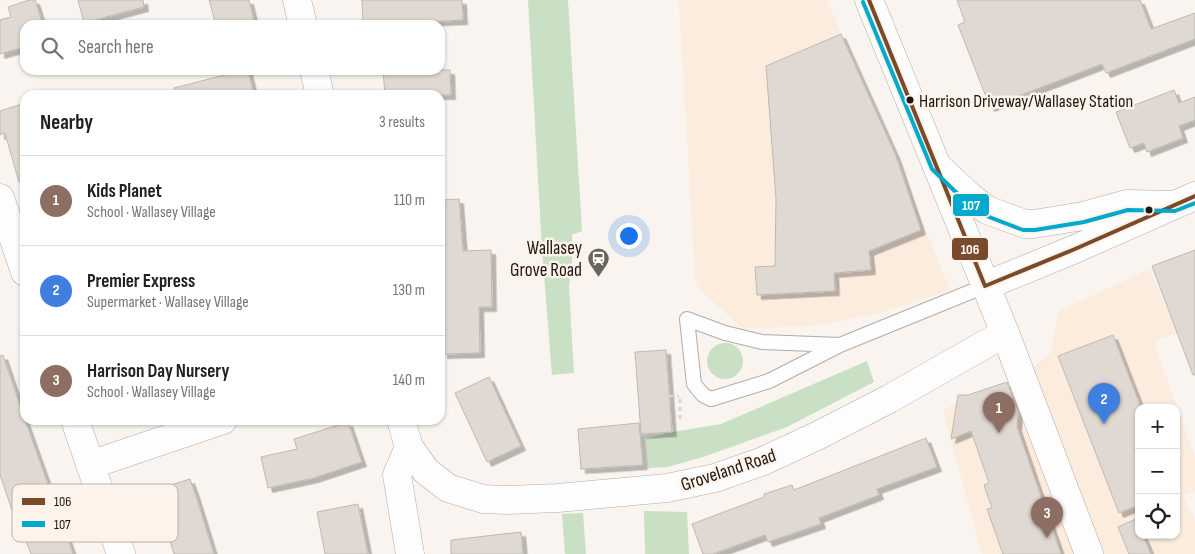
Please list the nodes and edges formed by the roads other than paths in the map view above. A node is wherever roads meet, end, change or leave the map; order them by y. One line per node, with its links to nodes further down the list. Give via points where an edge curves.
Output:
1 (297, 0): 3 (street)
2 (868, 0): 6 (street)
3 (302, 20)
4 (315, 75): 5 (street)
5 (319, 90)
6 (937, 166): 8 (street, via 987,210 1025,224 1083,216 1127,204); 10 (street)
7 (0, 198): 9 (street)
8 (1185, 200): 10 (street)
9 (20, 257)
10 (985, 286): 11 (street); 12 (lane)
11 (1005, 333): 16 (street, Groveland Road, via 809,440 715,478 671,476 558,498 483,499 448,488 426,471); 22 (street)
12 (840, 344): 12 (lane, via 762,342 725,334 687,319 694,384 711,399 769,381)
13 (77, 425): 17 (street)
14 (208, 425): 17 (street)
15 (402, 425): 16 (street, Groveland Road)
16 (409, 447): 21 (street, via 397,475)
17 (90, 464): 18 (street)
18 (97, 484)
19 (117, 542): 20 (street)
20 (121, 554)
21 (410, 554)
22 (1089, 554)

